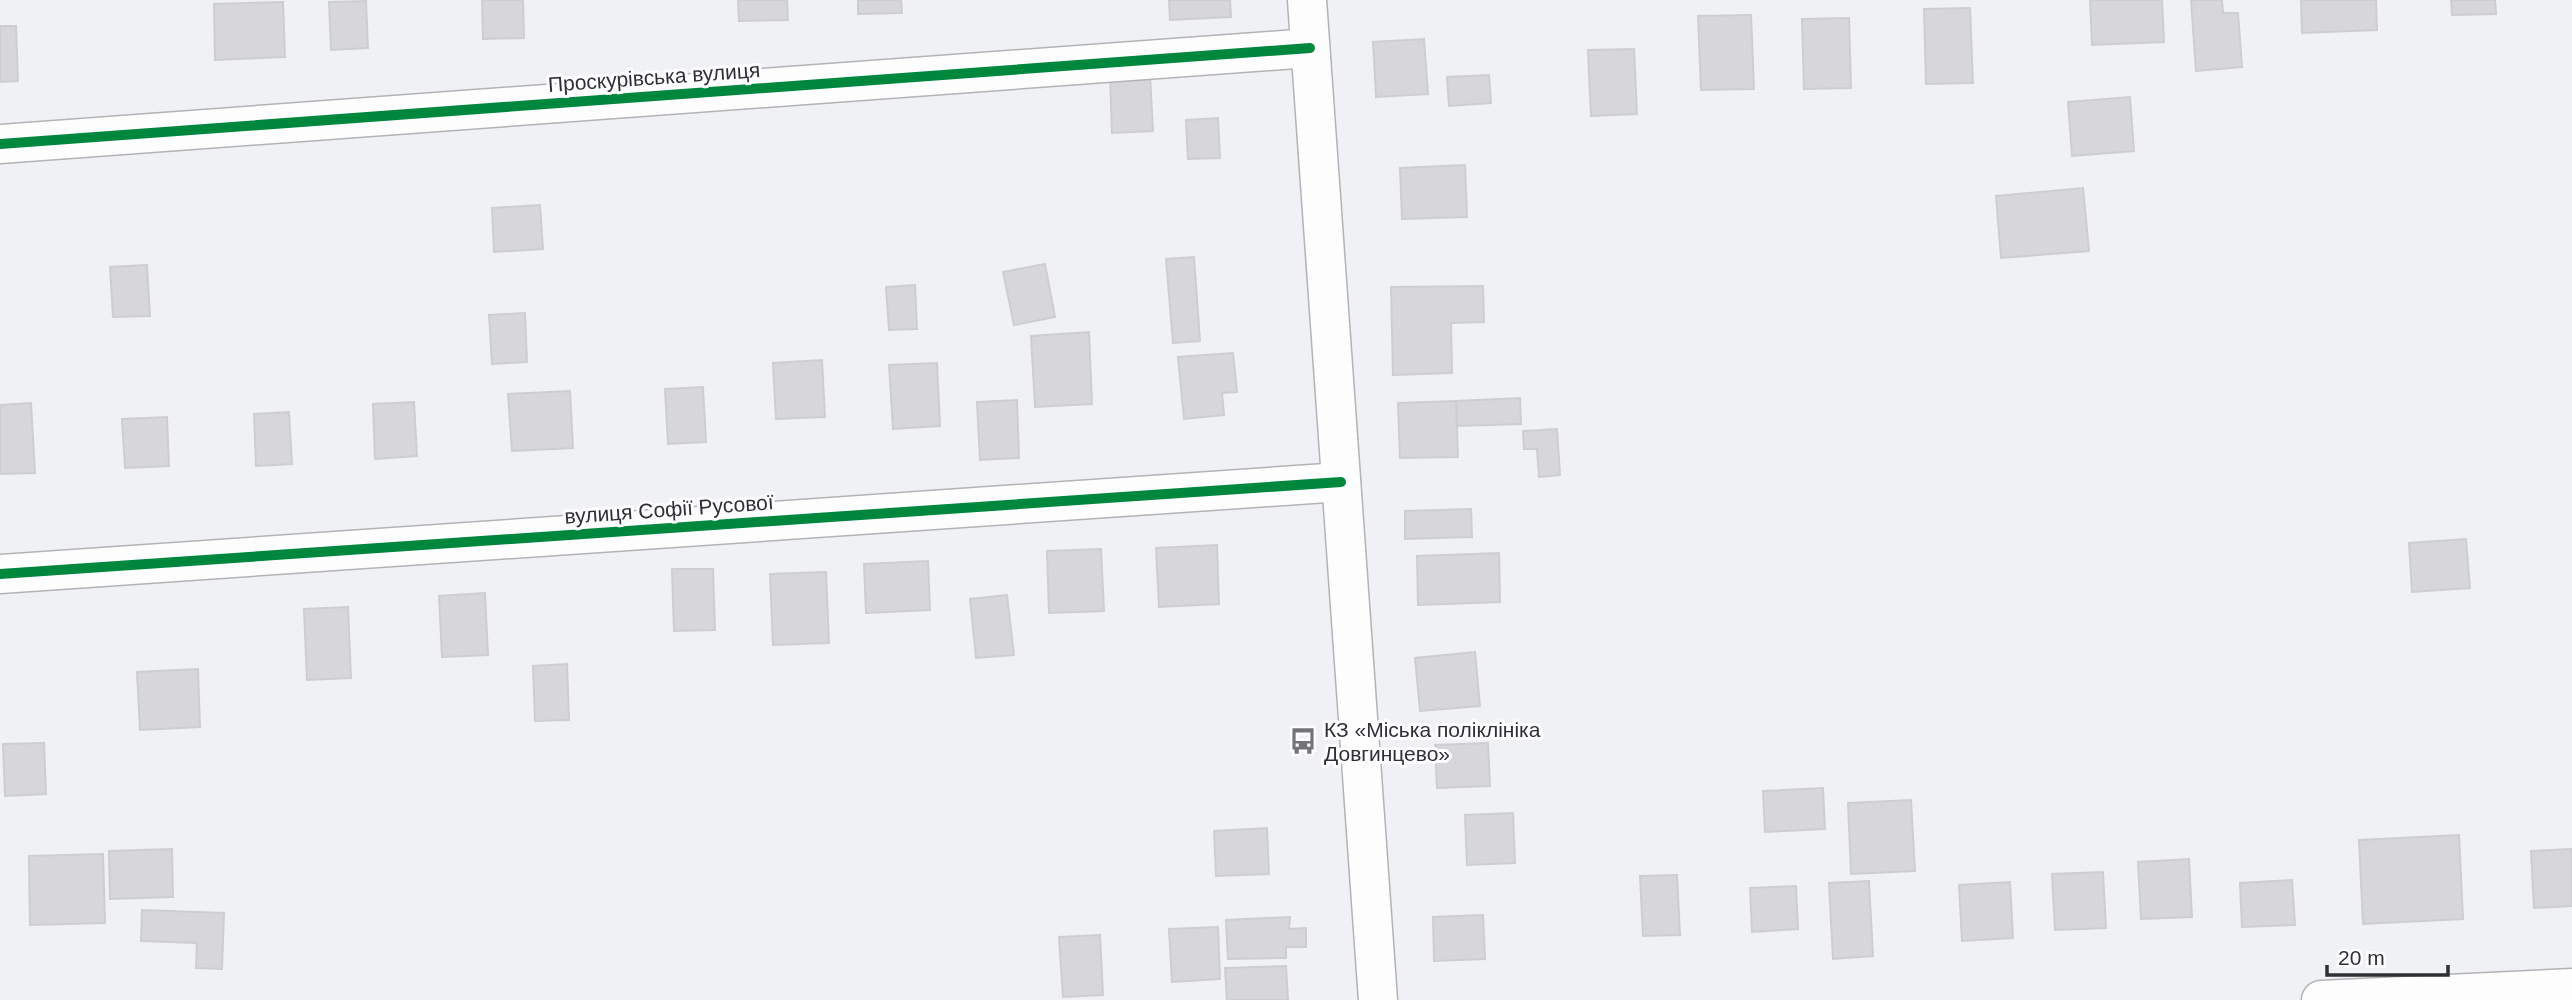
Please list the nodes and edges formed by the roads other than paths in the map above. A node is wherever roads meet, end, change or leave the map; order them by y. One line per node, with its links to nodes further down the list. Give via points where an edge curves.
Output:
1 (1307, 0): 2 (street)
2 (1310, 48): 3 (street, Проскурівська вулиця); 4 (street)
3 (0, 144)
4 (1341, 482): 5 (street, вулиця Софії Русової); 7 (street)
5 (0, 574)
6 (2572, 988): 8 (street)
7 (1378, 1000)
8 (2321, 1000)

